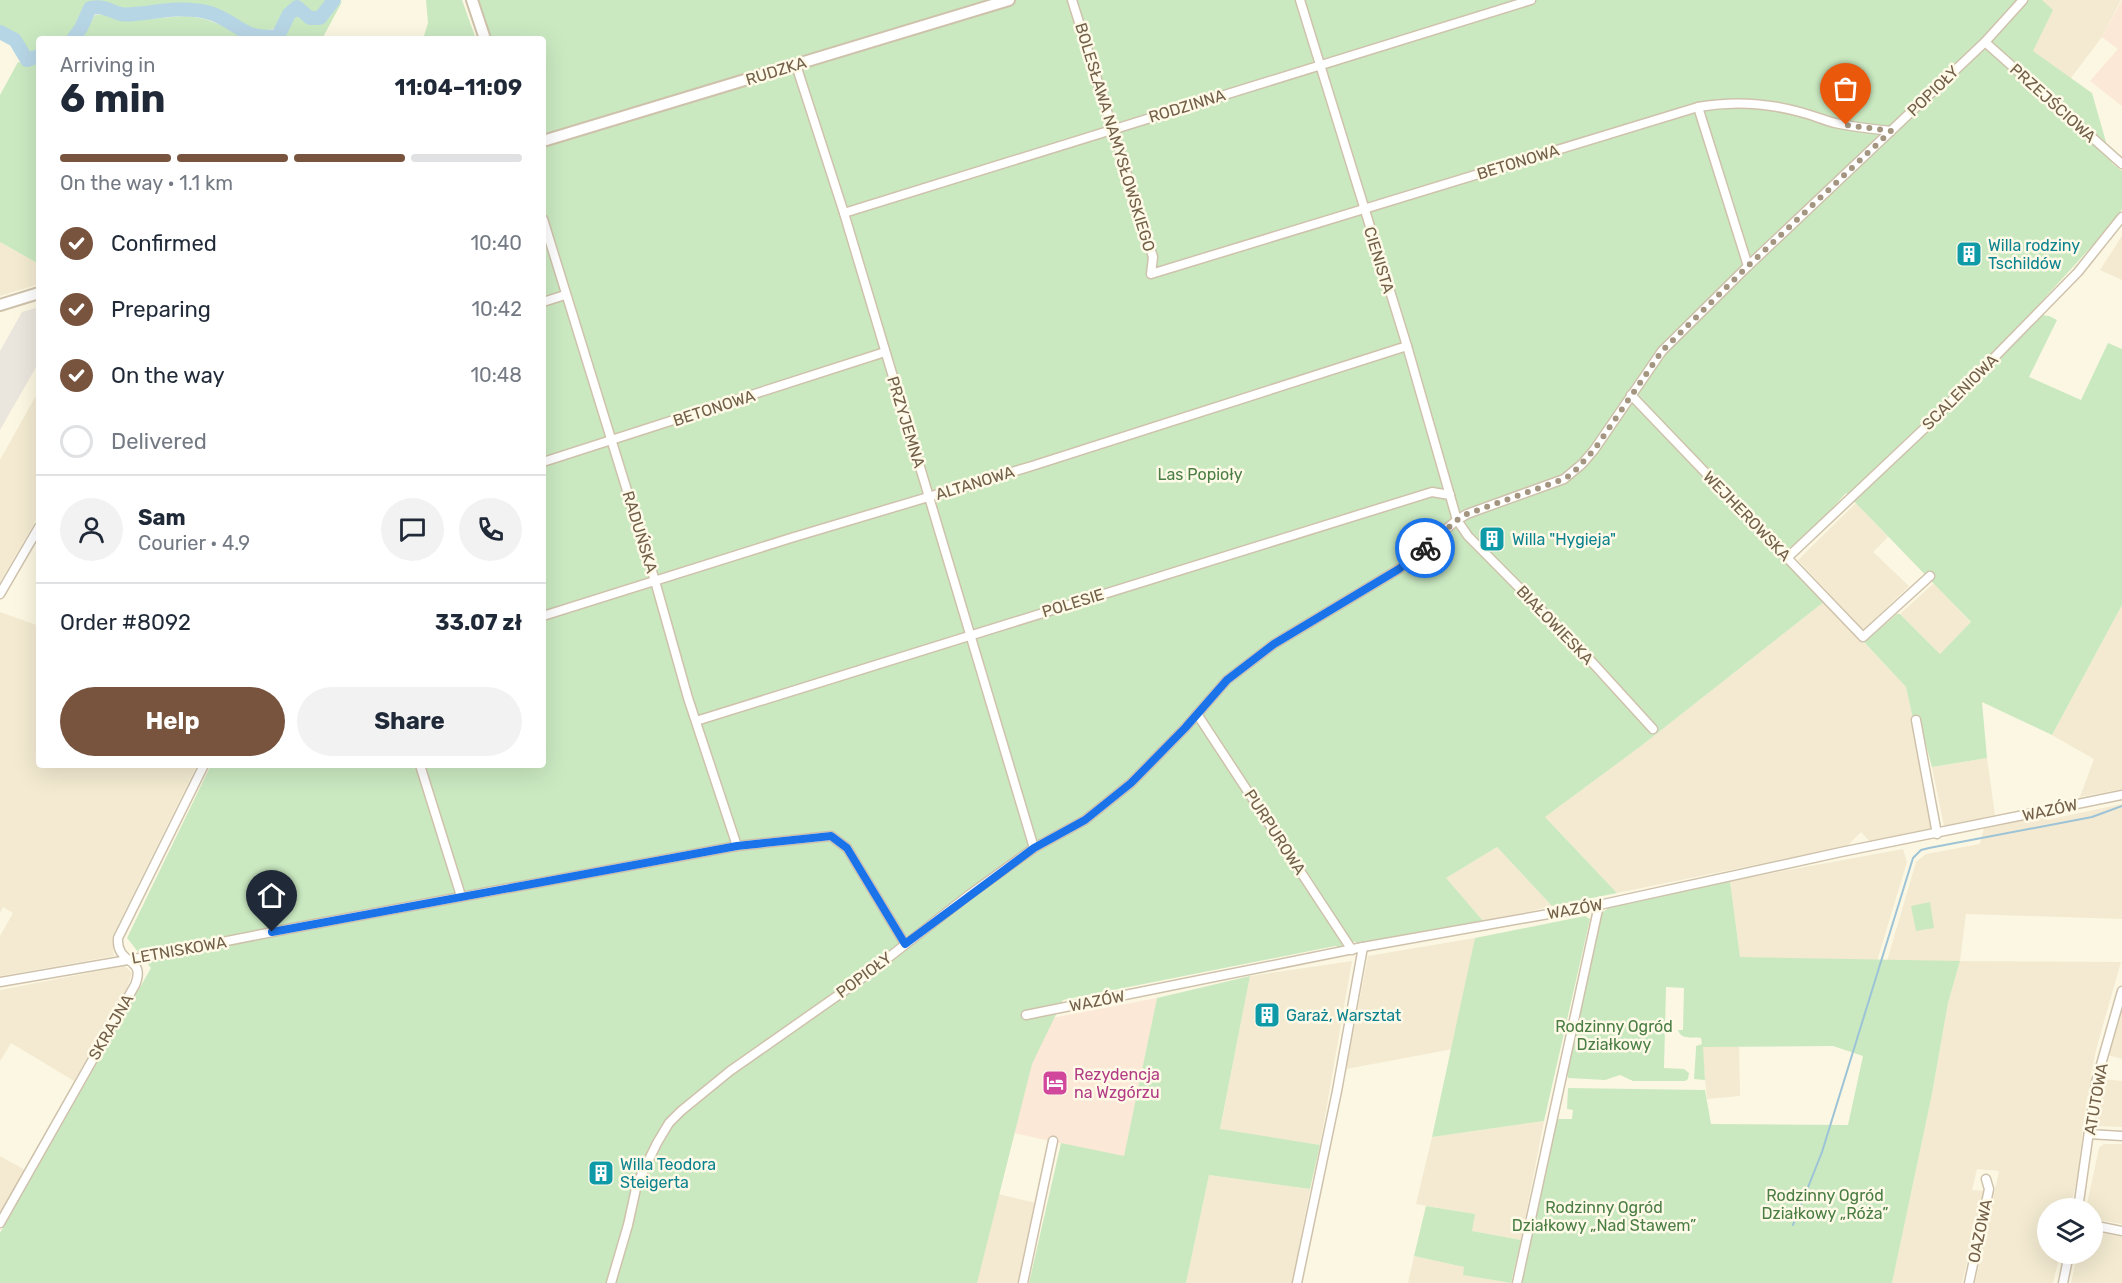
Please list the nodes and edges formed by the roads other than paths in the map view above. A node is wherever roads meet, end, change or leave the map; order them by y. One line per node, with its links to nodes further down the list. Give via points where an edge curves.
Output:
1 (472, 0): 7 (street)
2 (1009, 0): 9 (street, RUDZKA)
3 (1072, 0): 12 (street, BOLESŁAWA NAMYSŁOWSKIEGO)
4 (1300, 0): 10 (street, CIENISTA)
5 (1532, 0): 10 (street, RODZINNA)
6 (2023, 0): 8 (street, POPIOŁY)
7 (484, 36)
8 (1985, 42): 13 (street, POPIOŁY); 15 (street, PRZEJŚCIOWA)
9 (796, 65): 14 (street, RUDZKA); 17 (street, PRZYJEMNA)
10 (1319, 65): 12 (street, RODZINNA); 16 (street, CIENISTA)
11 (1698, 107): 13 (street, BETONOWA, via 1764,106 1839,124); 16 (street, BETONOWA); 20 (street)
12 (1113, 130): 17 (street, RODZINNA); 21 (street, BOLESŁAWA NAMYSŁOWSKIEGO, via 1153,257)
13 (1891, 131): 20 (street, POPIOŁY)
14 (546, 140)
15 (2122, 164)
16 (1363, 209): 21 (street, BETONOWA); 26 (street, CIENISTA)
17 (844, 213): 27 (street, PRZYJEMNA)
18 (2122, 219): 35 (street, SCALENIOWA, via 2078,272 1928,426)
19 (546, 230): 23 (street, RADUŃSKA)
20 (1748, 266): 28 (street, POPIOŁY, via 1662,351)
21 (1151, 274)
22 (36, 294): 25 (street)
23 (565, 296): 24 (street); 29 (street, RADUŃSKA)
24 (546, 301)
25 (0, 305)
26 (1407, 346): 31 (street, CIENISTA); 32 (street, ALTANOWA)
27 (885, 352): 29 (street, BETONOWA); 32 (street, PRZYJEMNA)
28 (1630, 395): 33 (street, POPIOŁY, via 1594,450 1572,474); 35 (street, WEJHEROWSKA)
29 (612, 441): 30 (street, BETONOWA); 37 (street, RADUŃSKA)
30 (546, 461)
31 (1450, 495): 33 (street, CIENISTA); 40 (street, POLESIE, via 1432,492)
32 (929, 497): 37 (street, ALTANOWA); 40 (street, PRZYJEMNA)
33 (1457, 520): 41 (street, POPIOŁY, via 1399,569 1274,644 1227,680); 44 (street, BIAŁOWIESKA)
34 (36, 532): 38 (street)
35 (1787, 558): 36 (street, WEJHEROWSKA, via 1863,637)
36 (1930, 576)
37 (655, 581): 39 (street, ALTANOWA); 43 (street, RADUŃSKA)
38 (0, 594)
39 (546, 615)
40 (969, 635): 43 (street, POLESIE); 50 (street, PRZYJEMNA)
41 (1197, 714): 50 (street, POPIOŁY, via 1131,783 1085,820); 55 (street, PURPUROWA)
42 (1916, 720): 48 (street)
43 (696, 721): 49 (street, RADUŃSKA)
44 (1653, 729)
45 (203, 768): 56 (street, SKRAJNA, via 118,938 120,953)
46 (421, 768): 51 (street)
47 (2122, 795): 48 (street, WAZÓW)
48 (1937, 834): 52 (street, WAZÓW)
49 (737, 846): 51 (street, LETNISKOWA); 53 (street, LETNISKOWA, via 831,836 847,848)
50 (1034, 848): 53 (street, POPIOŁY)
51 (460, 896): 56 (street, LETNISKOWA)
52 (1599, 905): 54 (street, WAZÓW); 72 (street)
53 (905, 944): 69 (street, POPIOŁY, via 730,1071 669,1123 638,1184)
54 (1363, 947): 55 (street, WAZÓW); 71 (street)
55 (1352, 950): 59 (street, WAZÓW)
56 (129, 959): 57 (street, LETNISKOWA); 65 (street, SKRAJNA, via 138,969 135,985)
57 (0, 982)
58 (2122, 991): 60 (street, ATUTOWA, via 2098,1072)
59 (1026, 1015)
60 (2090, 1134): 61 (street); 64 (street, ATUTOWA)
61 (2122, 1136)
62 (1053, 1141): 70 (street)
63 (1986, 1179): 73 (street, OAZOWA, via 1989,1190)
64 (2080, 1198)
65 (0, 1223)
66 (2103, 1227): 67 (street)
67 (2122, 1231)
68 (2067, 1264): 74 (street)
69 (611, 1283)
70 (1023, 1283)
71 (1297, 1283)
72 (1517, 1283)
73 (1969, 1283)
74 (2062, 1283)

